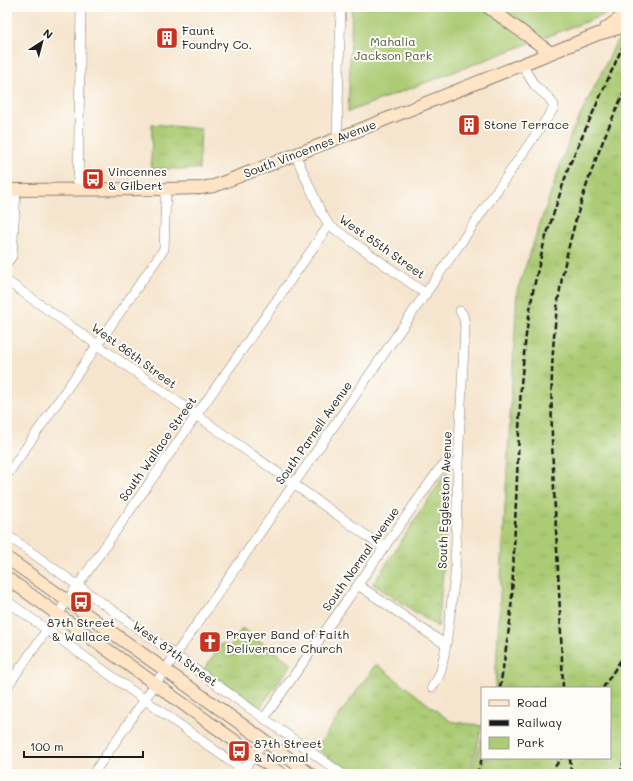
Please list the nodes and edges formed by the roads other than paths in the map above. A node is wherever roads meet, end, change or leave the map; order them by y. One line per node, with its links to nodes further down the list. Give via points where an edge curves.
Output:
1 (81, 7): 13 (street)
2 (341, 7): 9 (street)
3 (488, 7): 7 (street)
4 (626, 17): 6 (street, South Vincennes Avenue)
5 (626, 26): 6 (street, South Vincennes Avenue)
6 (598, 34): 7 (street, South Vincennes Avenue)
7 (551, 53): 8 (street, South Vincennes Avenue)
8 (522, 65): 9 (street, South Vincennes Avenue); 17 (street, South Parnell Avenue, via 535,86 554,105 550,115)
9 (336, 138): 10 (street, South Vincennes Avenue)
10 (295, 154): 11 (street, South Vincennes Avenue, via 214,186); 14 (street, West 85th Street)
11 (166, 189): 13 (street, South Vincennes Avenue); 19 (street, via 164,249)
12 (11, 190): 13 (street, South Vincennes Avenue); 15 (street, via 12,256)
13 (78, 190)
14 (328, 225): 17 (street, West 85th Street); 20 (street, South Wallace Street)
15 (7, 263)
16 (7, 281): 19 (street, West 86th Street)
17 (426, 294): 23 (street, South Parnell Avenue)
18 (460, 311): 21 (street, South Eggleston Avenue, via 465,326)
19 (97, 345): 20 (street, West 86th Street); 22 (street)
20 (196, 416): 23 (street, West 86th Street); 29 (street, South Wallace Street)
21 (458, 463): 25 (street, South Normal Avenue, via 443,466 438,471); 34 (street, South Eggleston Avenue, via 455,576)
22 (7, 475)
23 (293, 485): 25 (street, West 86th Street); 35 (street, South Parnell Avenue)
24 (7, 535): 29 (street, West 87th Street)
25 (384, 548): 28 (street, South Normal Avenue)
26 (7, 558): 31 (street, West 87th Street)
27 (7, 578): 32 (street)
28 (358, 584): 34 (street); 41 (street, South Normal Avenue)
29 (78, 585): 31 (street, South Wallace Street); 35 (street, West 87th Street)
30 (7, 601): 33 (street)
31 (67, 601): 32 (street, South Wallace Street); 36 (street, West 87th Street)
32 (58, 614): 33 (street, South Wallace Street); 37 (street)
33 (47, 629): 38 (street, South Wallace Street); 40 (street)
34 (446, 645): 39 (street, South Eggleston Avenue, via 441,671)
35 (175, 655): 36 (street, South Parnell Avenue); 41 (street, West 87th Street)
36 (165, 670): 37 (street, South Parnell Avenue); 42 (street, West 87th Street)
37 (155, 684): 40 (street, South Parnell Avenue); 43 (street)
38 (7, 687)
39 (432, 687)
40 (144, 700): 44 (street); 45 (street, South Parnell Avenue)
41 (264, 718): 48 (street, West 87th Street)
42 (264, 740): 43 (street); 47 (street, West 87th Street)
43 (255, 754): 44 (street); 46 (street)
44 (244, 773)
45 (92, 774)
46 (281, 774)
47 (310, 774)
48 (342, 774)

